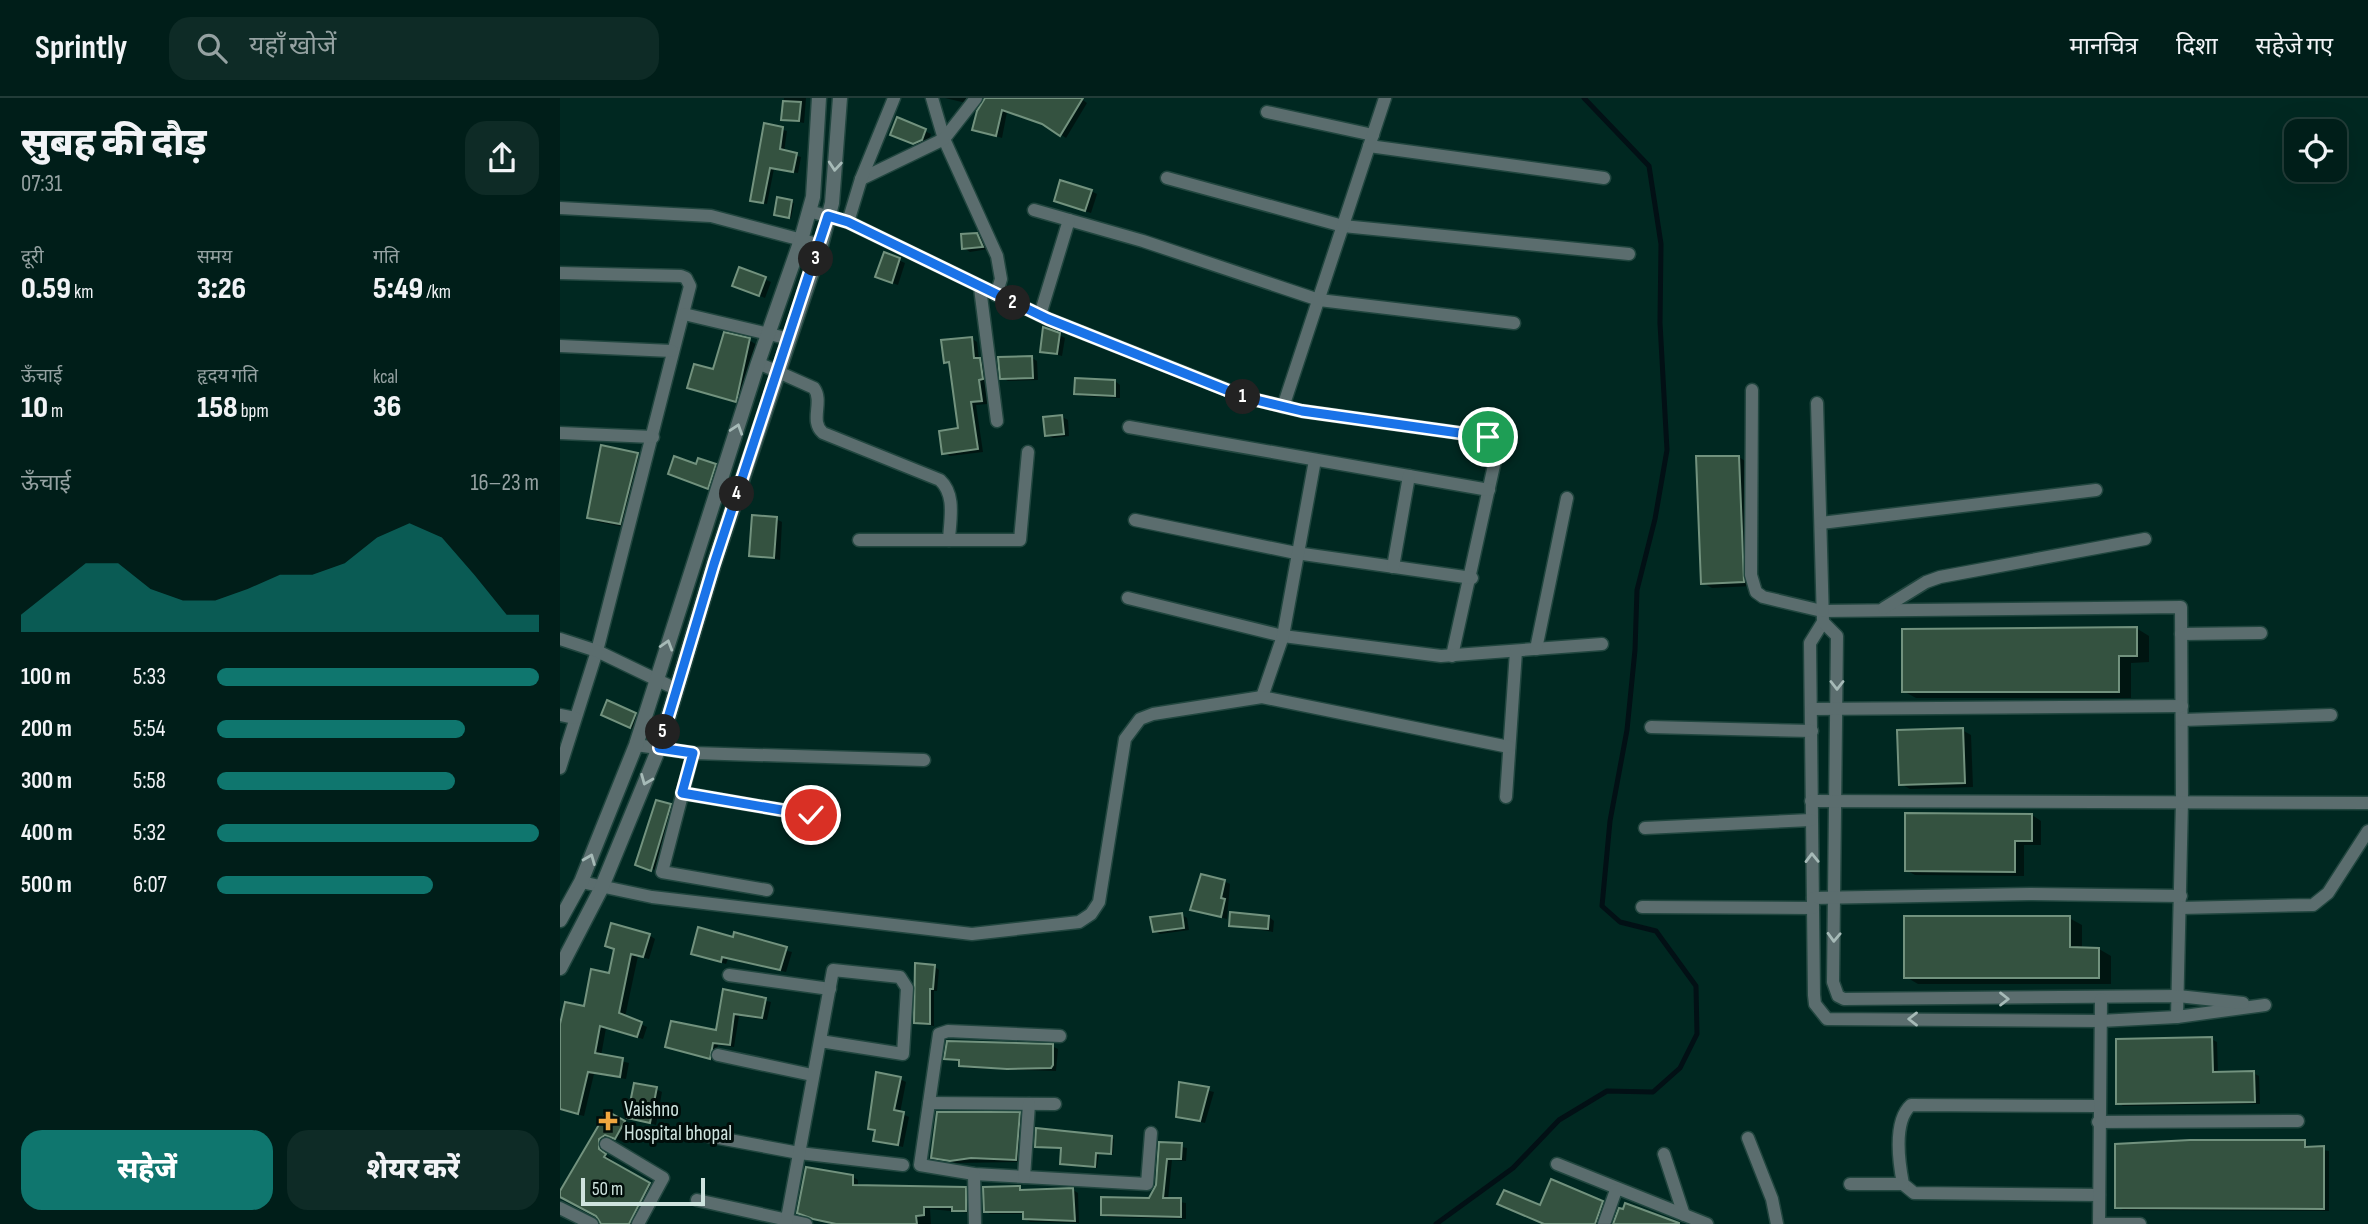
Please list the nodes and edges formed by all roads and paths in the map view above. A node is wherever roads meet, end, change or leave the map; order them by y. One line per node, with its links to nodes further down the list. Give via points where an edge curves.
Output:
1 (819, 98): 15 (street)
2 (840, 98): 16 (street, one-way to 16)
3 (894, 98): 12 (street)
4 (932, 98): 8 (street)
5 (976, 98): 8 (street)
6 (1385, 98): 9 (street)
7 (1267, 113): 9 (street)
8 (944, 139): 12 (street); 25 (street, via 997,256 1002,272)
9 (1371, 141): 11 (street); 19 (street)
10 (1167, 178): 19 (street)
11 (1604, 178)
12 (861, 179): 18 (street)
13 (560, 208): 20 (street, via 711,216)
14 (1034, 210): 17 (street)
15 (809, 211): 16 (street); 20 (street)
16 (828, 216): 18 (street); 21 (street)
17 (1069, 220): 26 (street); 28 (street)
18 (848, 222): 24 (street)
19 (1343, 226): 22 (street); 26 (street)
20 (801, 240): 21 (street); 30 (street)
21 (821, 245): 31 (street)
22 (1629, 254)
23 (560, 273): 27 (street, via 686,278 690,286)
24 (980, 288): 25 (street); 39 (street)
25 (996, 295): 28 (street)
26 (1319, 300): 29 (street); 38 (street)
27 (684, 314): 30 (street); 33 (street)
28 (1040, 315): 38 (street, via 1244,397)
29 (1514, 323)
30 (768, 334): 31 (street); 34 (street)
31 (790, 339): 35 (street)
32 (560, 346): 33 (street)
33 (672, 351): 42 (street)
34 (758, 363): 35 (street); 69 (street, one-way to 34)
35 (779, 371): 53 (street, via 817,391 816,423 823,433 946,485 951,497); 70 (street)
36 (1752, 390): 59 (street, via 1753,586 1763,597)
37 (1817, 403): 50 (street)
38 (1283, 407): 46 (street, via 1488,437 1497,450)
39 (997, 421)
40 (1129, 427): 44 (street)
41 (560, 433): 42 (street)
42 (653, 437): 66 (street)
43 (1028, 452): 53 (street, via 1020,540)
44 (1315, 460): 45 (street); 54 (street)
45 (1409, 476): 46 (street); 55 (street)
46 (1489, 490): 56 (street)
47 (2096, 490): 50 (street)
48 (1567, 498): 65 (street)
49 (1135, 520): 54 (street)
50 (1821, 523): 59 (street)
51 (2145, 539): 58 (street, via 1940,577)
52 (859, 540): 53 (street)
53 (949, 540)
54 (1296, 553): 55 (street); 62 (street)
55 (1393, 567): 56 (street)
56 (1472, 578): 68 (street)
57 (1128, 598): 62 (street)
58 (1883, 609): 59 (street); 61 (street, via 2181,607)
59 (1822, 616): 73 (street, via 1810,643); 74 (street, one-way to 74, via 1837,636)
60 (2261, 633): 61 (street)
61 (2181, 634): 72 (street)
62 (1283, 636): 68 (street); 71 (street)
63 (560, 639): 66 (street)
64 (1602, 644): 65 (street)
65 (1536, 649): 67 (street)
66 (597, 651): 69 (street); 77 (street)
67 (1516, 651): 68 (street); 82 (street)
68 (1452, 656)
69 (657, 680): 70 (street); 81 (street)
70 (676, 689): 83 (street)
71 (1262, 697): 82 (street); 98 (street, via 1153,714 1132,728 1121,752 1098,902 1079,922 972,934)
72 (2182, 706): 74 (street); 78 (street)
73 (1812, 709): 74 (street); 80 (street)
74 (1837, 709): 90 (street)
75 (560, 715): 77 (street)
76 (2331, 715): 78 (street)
77 (575, 718): 86 (street)
78 (2182, 720): 91 (street)
79 (1651, 727): 80 (street)
80 (1812, 731): 89 (street)
81 (636, 745): 83 (street); 97 (street, one-way to 81)
82 (1509, 747): 88 (street)
83 (659, 748): 84 (street); 98 (street, one-way to 98)
84 (693, 753): 85 (street); 87 (street)
85 (924, 760)
86 (560, 768)
87 (682, 793): 93 (street); 99 (street, via 662,872)
88 (1506, 797)
89 (1811, 801): 90 (street); 94 (street)
90 (1835, 801): 91 (street); 100 (street)
91 (2182, 801): 92 (street); 101 (street)
92 (2368, 803)
93 (811, 815)
94 (1811, 820): 95 (street); 102 (street, one-way to 94)
95 (1646, 828)
96 (2367, 836): 101 (street, via 2328,893 2313,905)
97 (581, 882): 98 (street); 104 (street)
98 (601, 889): 105 (street)
99 (767, 890)
100 (1835, 898): 101 (street, via 2029,894); 102 (street); 108 (street, one-way to 108, via 1833,982)
101 (2180, 902): 109 (street)
102 (1813, 903): 103 (street); 111 (street, via 1814,995)
103 (1642, 907)
104 (560, 920)
105 (560, 968)
106 (729, 975): 107 (street)
107 (830, 989): 115 (street); 115 (street, via 833,970 900,977 907,988 903,1054)
108 (1838, 996): 110 (street, one-way to 110); 111 (street)
109 (2178, 996): 110 (street); 112 (street); 112 (street, via 2265,1005)
110 (2101, 999): 113 (street)
111 (1820, 1013): 113 (street, one-way to 111, via 1827,1019)
112 (2177, 1017): 113 (street)
113 (2100, 1021): 121 (street)
114 (1060, 1036): 118 (street, via 943,1031 937,1038)
115 (820, 1041): 117 (street)
116 (718, 1055): 117 (street)
117 (812, 1074): 128 (street)
118 (929, 1103): 119 (street); 132 (street, via 920,1165)
119 (1030, 1104): 120 (street); 133 (street)
120 (1055, 1104)
121 (2098, 1107): 123 (street); 135 (street, via 1912,1105 1901,1132)
122 (2298, 1121): 123 (street)
123 (2098, 1122): 137 (street)
124 (1151, 1133): 133 (street, via 1147,1184)
125 (708, 1136): 128 (street)
126 (1748, 1138): 148 (street)
127 (606, 1144): 143 (street, via 663,1178)
128 (799, 1153): 131 (street); 141 (street)
129 (1664, 1154): 140 (street)
130 (1557, 1164): 136 (street)
131 (903, 1165)
132 (974, 1174): 133 (street); 145 (street)
133 (1024, 1177)
134 (1850, 1184): 135 (street)
135 (1903, 1184): 137 (street, via 1914,1193)
136 (1616, 1189): 140 (street); 146 (street)
137 (2099, 1195): 149 (street)
138 (697, 1200): 141 (street)
139 (560, 1208): 142 (street)
140 (1684, 1215): 147 (street)
141 (786, 1222): 144 (street)
142 (592, 1224)
143 (638, 1224)
144 (806, 1224)
145 (975, 1224)
146 (1604, 1224)
147 (1707, 1224)
148 (1777, 1224)
149 (2099, 1224): 150 (street)
150 (2140, 1224)

